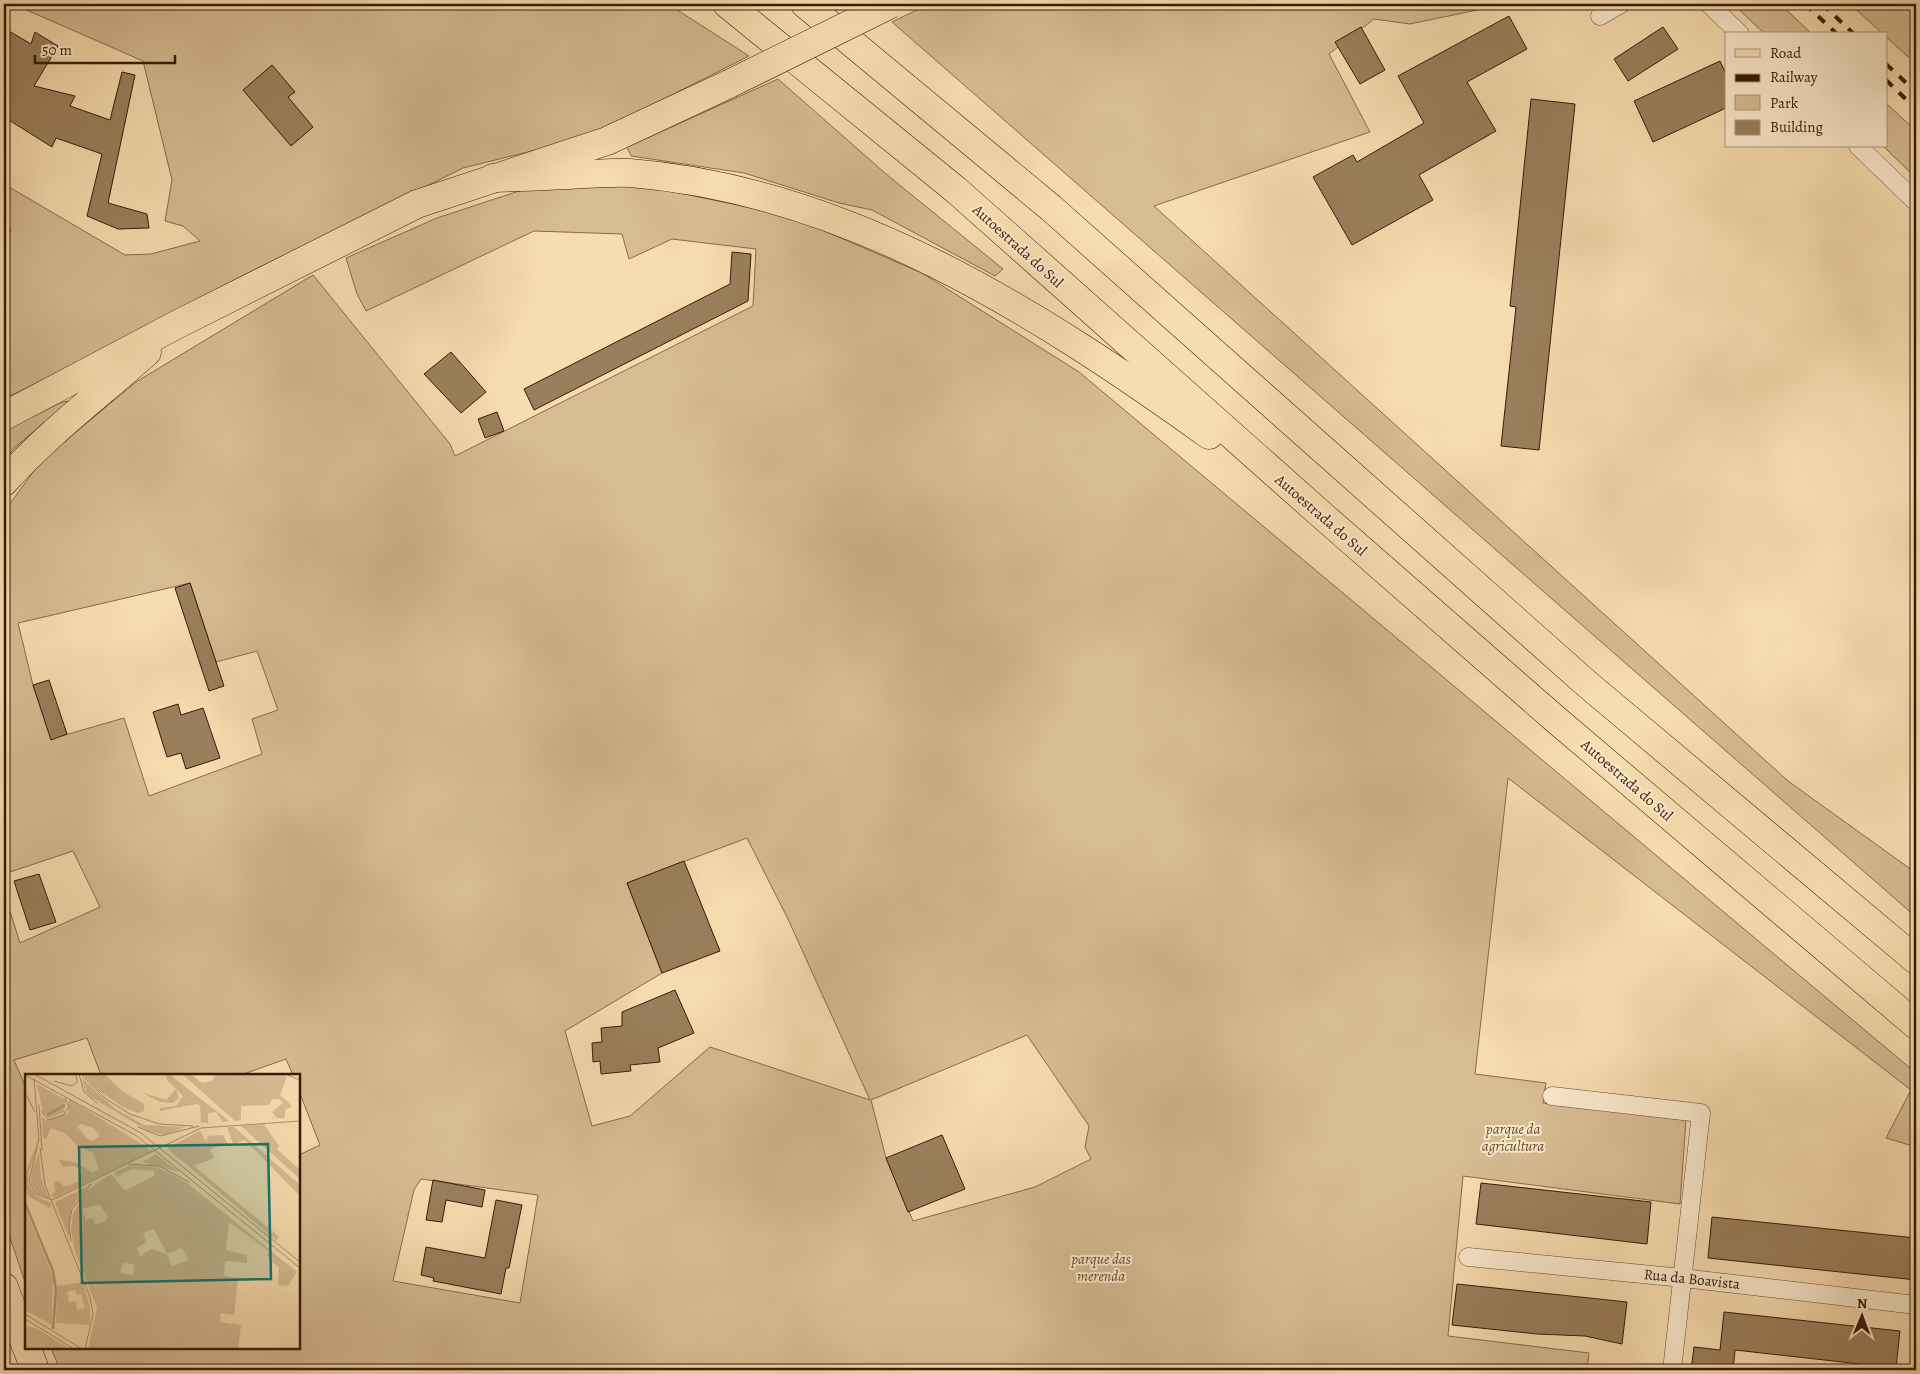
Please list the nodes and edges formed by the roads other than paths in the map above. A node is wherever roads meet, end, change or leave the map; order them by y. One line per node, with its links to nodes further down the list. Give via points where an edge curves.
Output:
1 (727, 4): 14 (main road, Autoestrada do Sul, via 956,190)
2 (805, 4): 15 (main road, via 1051,208 1580,677)
3 (891, 4): 9 (main road, bridge, via 606,141)
4 (1621, 4): 6 (street)
5 (1708, 4): 7 (street)
6 (1600, 16)
7 (1738, 32)
8 (1860, 148): 10 (street)
9 (493, 178): 11 (main road, via 417,204); 14 (main road, via 628,172 675,178 786,204 844,224 951,271 1044,324 1130,379)
10 (1916, 202)
11 (182, 322): 12 (main road); 13 (main road, via 60,426)
12 (4, 416)
13 (4, 482)
14 (1324, 517): 16 (main road, Autoestrada do Sul, via 1705,848)
15 (1916, 960)
16 (1916, 1025)
17 (1552, 1096): 19 (street, via 1701,1113)
18 (1468, 1256): 19 (street, Rua da Boavista)
19 (1683, 1278): 21 (street, Rua da Boavista); 25 (street)
20 (4, 1287): 22 (main road)
21 (1916, 1305)
22 (25, 1344)
23 (27, 1349): 24 (main road)
24 (35, 1370)
25 (1672, 1370)

